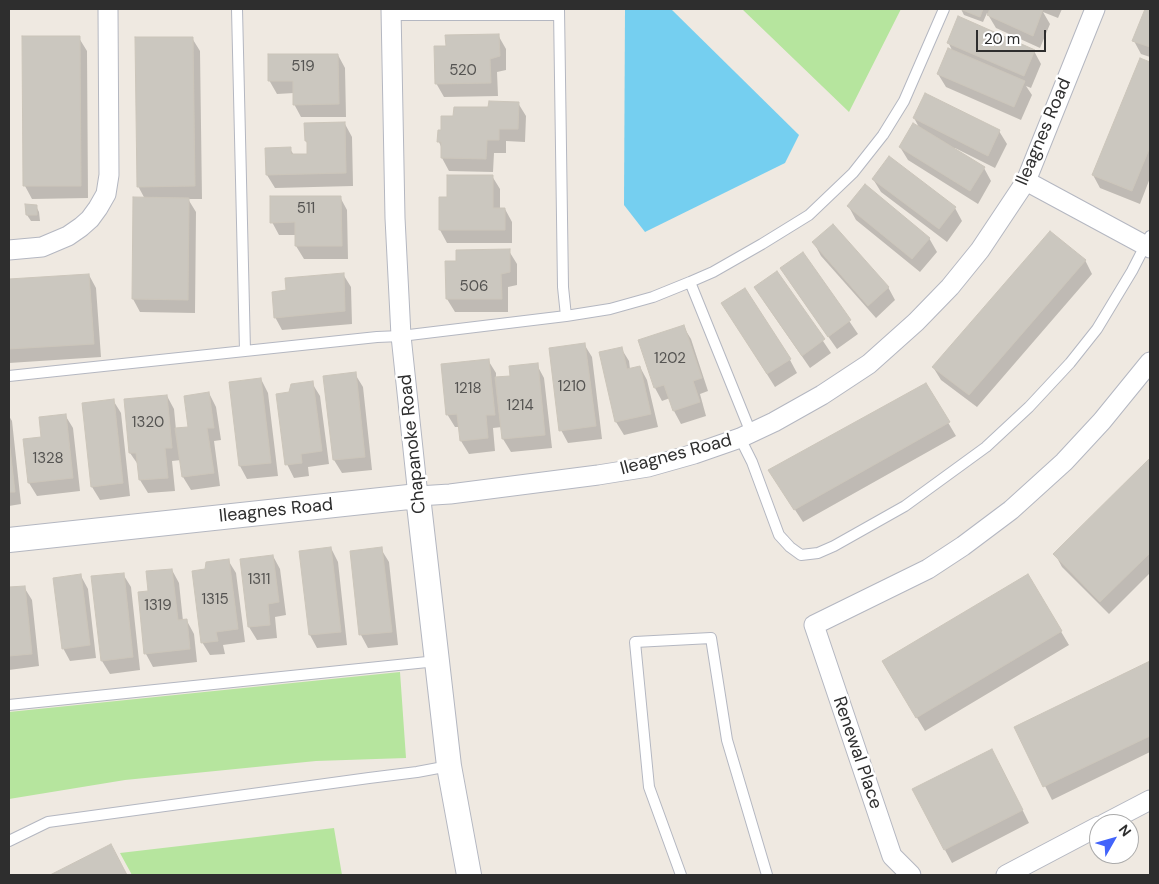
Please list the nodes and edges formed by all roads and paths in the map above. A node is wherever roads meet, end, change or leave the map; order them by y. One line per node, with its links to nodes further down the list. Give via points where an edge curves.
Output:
1 (108, 9): 9 (street, via 109,175 106,194 90,219 68,236 42,247)
2 (236, 9): 13 (lane)
3 (944, 9): 10 (lane, via 904,101 883,135 853,173 809,215 721,268)
4 (1095, 9): 7 (street, Ileagnes Road)
5 (391, 12): 6 (lane); 12 (street, Chapanoke Road, via 395,218)
6 (559, 12): 11 (lane)
7 (1026, 181): 8 (street); 16 (street, Ileagnes Road, via 980,250 916,322 869,364 822,395)
8 (1149, 243): 16 (lane, via 1097,329 1029,407 986,447 905,506 834,546 818,553 801,555 779,535 752,462)
9 (9, 250)
10 (690, 282): 11 (lane, via 610,309); 16 (lane)
11 (566, 316): 12 (lane)
12 (402, 336): 13 (lane); 17 (street, Chapanoke Road)
13 (244, 351): 15 (lane)
14 (1150, 362): 29 (street, Renewal Place, via 1064,462 1011,510 928,569 814,625 892,856)
15 (9, 376)
16 (746, 435): 17 (street, Ileagnes Road, via 648,467)
17 (418, 496): 18 (street, Ileagnes Road); 19 (street, Chapanoke Road)
18 (9, 540)
19 (437, 661): 20 (lane); 21 (street, Chapanoke Road)
20 (9, 705)
21 (449, 766): 25 (lane, via 48,822); 26 (street, Chapanoke Road)
22 (1150, 800): 23 (street)
23 (1123, 814)
24 (1089, 831): 30 (street)
25 (9, 841)
26 (470, 875)
27 (681, 875): 28 (lane, via 649,787 635,642 711,638 727,740)
28 (767, 875)
29 (911, 875)
30 (1006, 875)

